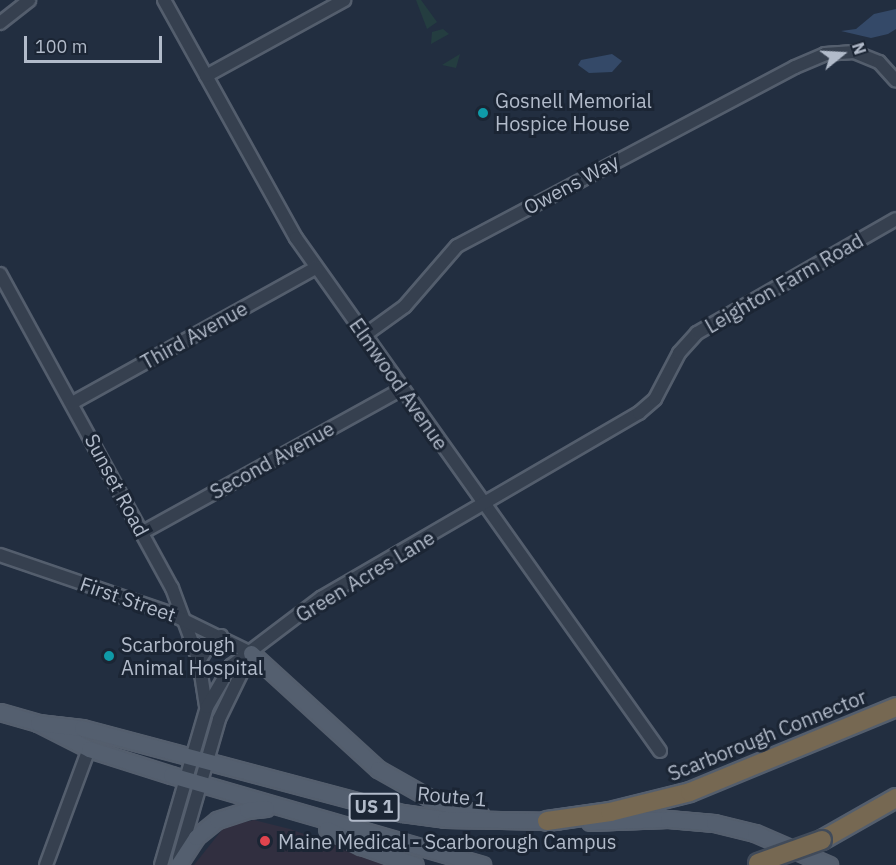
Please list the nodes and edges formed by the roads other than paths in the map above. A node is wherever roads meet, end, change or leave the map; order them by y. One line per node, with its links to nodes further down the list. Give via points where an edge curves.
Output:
1 (29, 0): 4 (street)
2 (164, 0): 5 (street, Elmwood Avenue)
3 (344, 0): 5 (street)
4 (0, 23)
5 (206, 76): 8 (street, Elmwood Avenue, via 285,221)
6 (896, 81): 10 (street, Owens Way, via 879,62 854,52 825,54 795,67 457,246 405,306)
7 (896, 219): 13 (street, Leighton Farm Road, via 697,333 679,353 655,399 644,410)
8 (316, 268): 10 (street, Elmwood Avenue); 12 (street, Third Avenue)
9 (0, 274): 12 (street, Sunset Road)
10 (365, 335): 11 (street, Elmwood Avenue)
11 (402, 389): 13 (street, Elmwood Avenue); 14 (street, Second Avenue)
12 (72, 403): 14 (street, Sunset Road)
13 (484, 505): 18 (street, Green Acres Lane, via 321,598); 25 (street, Elmwood Avenue)
14 (143, 532): 16 (street, Sunset Road)
15 (0, 555): 16 (street, First Street)
16 (185, 620): 17 (street, First Street); 19 (street, Sunset Road)
17 (221, 636): 18 (street, First Street); 19 (street, via 209,645)
18 (251, 653): 20 (street, Green Acres Lane, via 225,674); 26 (street, Green Acres Lane); 32 (main road, via 351,748 397,782 451,806)
19 (199, 661): 20 (street, Sunset Road)
20 (207, 707): 26 (street, Green Acres Lane)
21 (896, 707): 31 (highway, Scarborough Connector, via 690,792 610,812)
22 (0, 712): 23 (main road, Route 1 / US 1)
23 (38, 723): 24 (main road, Route 1 / US 1); 26 (main road, Route 1 / US 1, via 82,728)
24 (89, 749): 27 (main road, Route 1 / US 1); 34 (street)
25 (660, 751)
26 (198, 761): 27 (street, Green Acres Lane); 32 (main road, Route 1 / US 1, via 402,813)
27 (193, 781): 29 (main road, Route 1 / US 1); 35 (street); 36 (street)
28 (896, 798): 33 (highway, bridge, via 822,840)
29 (278, 809): 30 (main road, Route 1 / US 1); 36 (main road, via 247,810 217,820 196,837)
30 (306, 817): 37 (main road, via 361,846); 38 (main road, Route 1 / US 1)
31 (547, 821): 32 (main road, Route 1 / US 1); 39 (main road, Route 1 / US 1, via 668,819 714,823 776,841)
32 (513, 822)
33 (754, 864)
34 (46, 865)
35 (161, 865)
36 (177, 865)
37 (415, 865)
38 (482, 865)
39 (829, 865)

